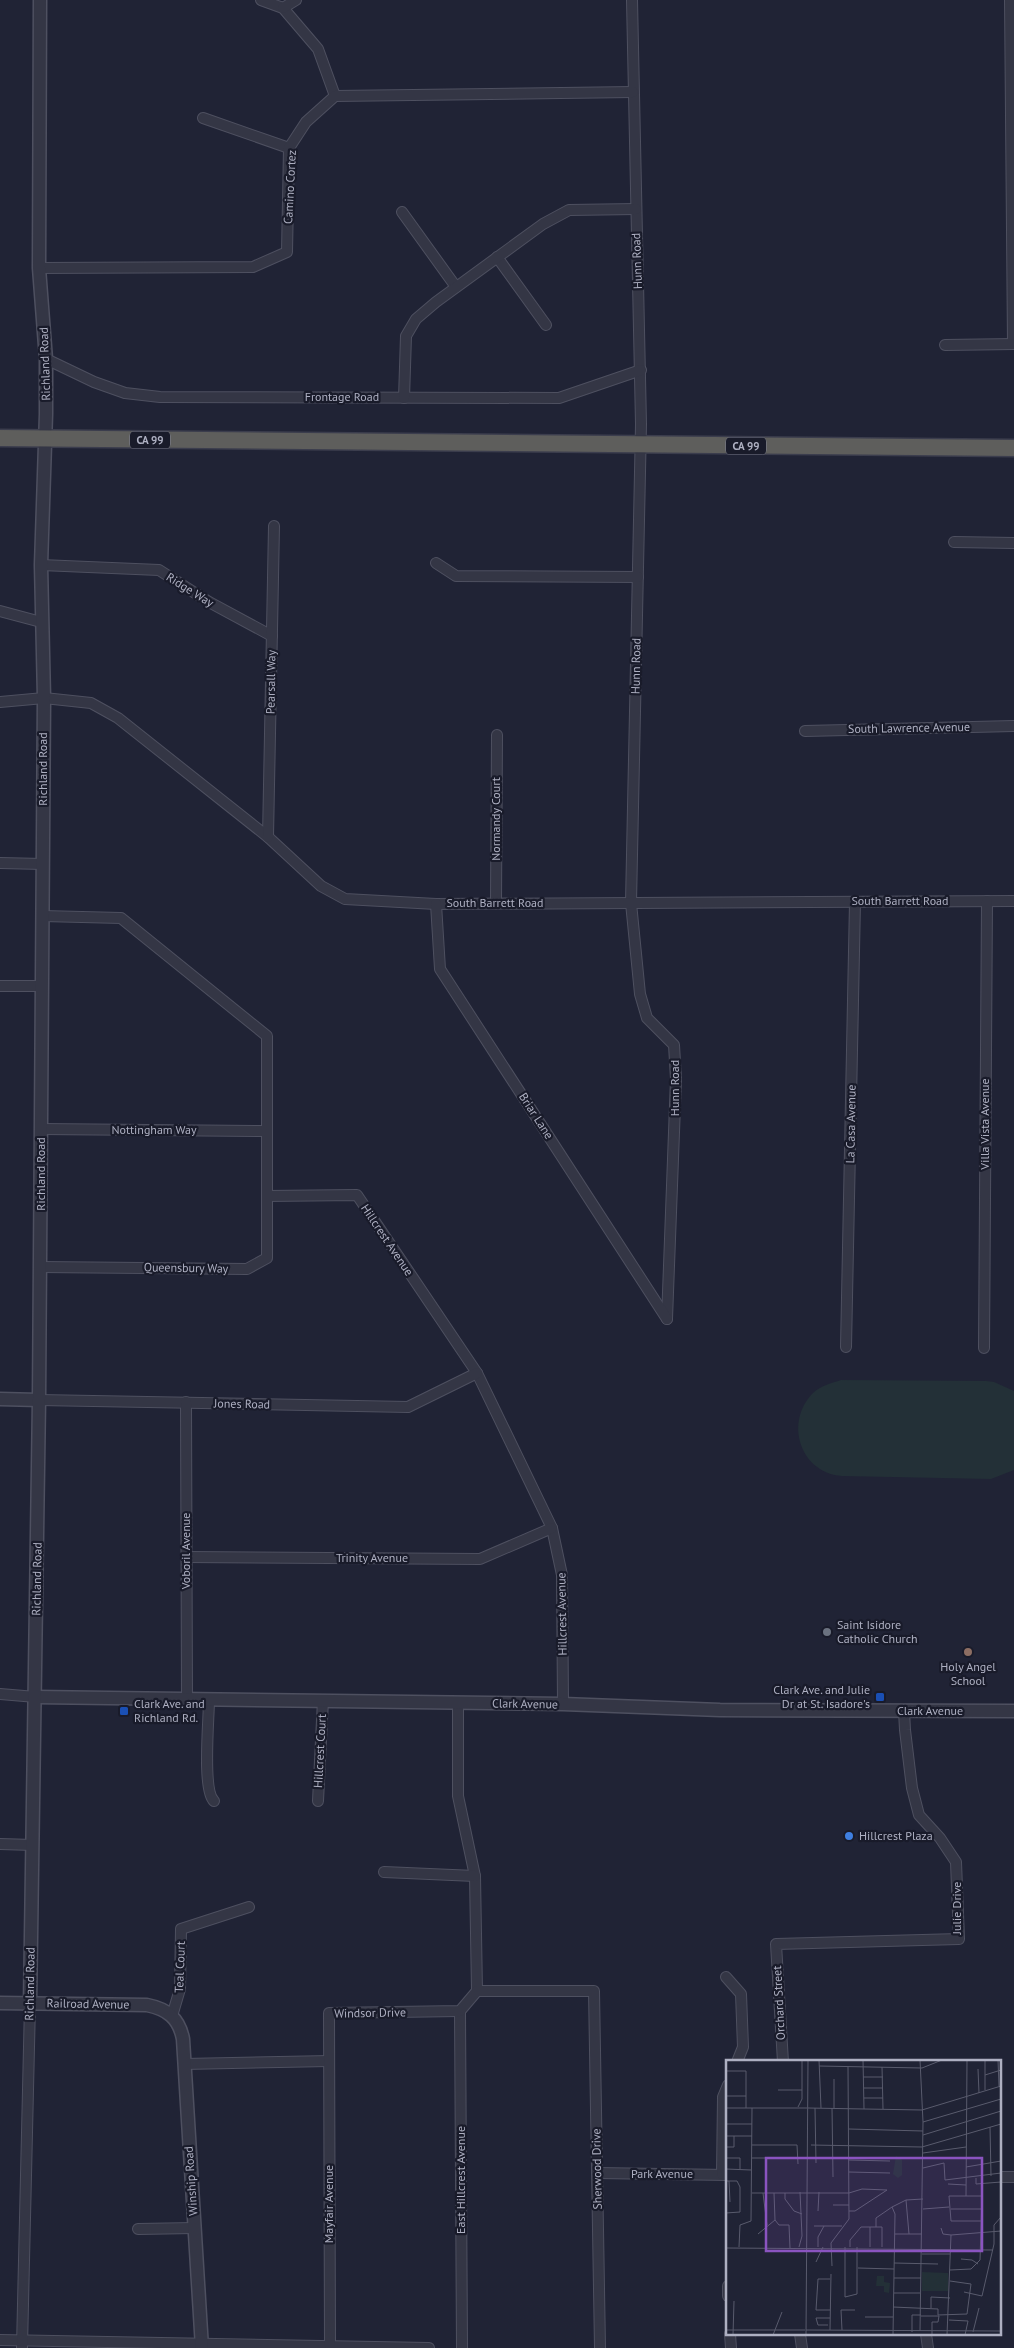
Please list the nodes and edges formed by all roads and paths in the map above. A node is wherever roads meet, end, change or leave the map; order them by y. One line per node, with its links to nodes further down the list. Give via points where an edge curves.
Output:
1 (40, 0): 14 (street, Richland Road)
2 (261, 0): 6 (street)
3 (296, 0): 6 (street)
4 (632, 0): 7 (street, Hunn Road)
5 (1010, 0): 17 (street)
6 (283, 8): 8 (street, via 318,49)
7 (633, 92): 8 (street); 11 (street, Hunn Road)
8 (335, 96): 10 (street, Camino Cortez, via 306,122)
9 (203, 118): 10 (street)
10 (289, 148): 14 (street, Camino Cortez, via 287,252 252,267)
11 (636, 209): 13 (street, via 569,210); 20 (street, Hunn Road)
12 (402, 212): 15 (street)
13 (497, 257): 15 (street); 16 (street)
14 (39, 268): 19 (street, Richland Road)
15 (456, 287): 21 (street, via 416,319 406,336)
16 (546, 325)
17 (1014, 344): 18 (street)
18 (945, 345)
19 (46, 359): 21 (street, Frontage Road, via 125,393 160,397); 23 (street, Richland Road)
20 (641, 370): 21 (street, Frontage Road, via 559,398); 24 (street, Hunn Road)
21 (404, 398)
22 (0, 438): 23 (highway, CA 99)
23 (45, 439): 24 (highway, CA 99); 30 (street, Richland Road)
24 (641, 444): 25 (highway, CA 99); 31 (street, Hunn Road)
25 (1014, 448)
26 (274, 526): 34 (street, Pearsall Way)
27 (954, 542): 28 (street)
28 (1014, 543)
29 (436, 563): 31 (street, via 456,576)
30 (41, 565): 33 (street, Richland Road); 34 (street, Ridge Way, via 158,570)
31 (638, 577): 46 (street, Hunn Road)
32 (0, 611): 33 (street)
33 (41, 622): 35 (street, Richland Road)
34 (272, 636): 40 (street, Pearsall Way)
35 (44, 698): 36 (street, South Barrett Road); 40 (street, South Barrett Road, via 91,703 118,718); 42 (street, Richland Road)
36 (0, 702)
37 (1014, 726): 38 (street, South Lawrence Avenue)
38 (804, 731)
39 (496, 736): 48 (street, Normandy Court)
40 (268, 837): 47 (street, South Barrett Road, via 322,886 345,899)
41 (0, 863): 42 (street)
42 (43, 864): 49 (street, Richland Road)
43 (987, 901): 44 (street, South Barrett Road); 45 (street, South Barrett Road); 58 (street, Villa Vista Avenue)
44 (1014, 901)
45 (855, 902): 46 (street, South Barrett Road); 57 (street, La Casa Avenue)
46 (631, 903): 48 (street, South Barrett Road); 56 (street, Hunn Road, via 640,994 647,1018 674,1045 676,1079)
47 (436, 904): 48 (street, South Barrett Road); 56 (street, Briar Lane, via 440,969)
48 (496, 904)
49 (42, 916): 51 (street, Richland Road); 53 (street, via 121,918 267,1036)
50 (0, 986): 51 (street)
51 (42, 986): 52 (street, Richland Road)
52 (41, 1129): 53 (street, Nottingham Way); 55 (street, Richland Road)
53 (267, 1131): 54 (street)
54 (267, 1196): 55 (street, Queensbury Way, via 267,1258 247,1269); 59 (street, Hillcrest Avenue, via 357,1195)
55 (40, 1267): 61 (street, Richland Road)
56 (667, 1318)
57 (846, 1347)
58 (984, 1348)
59 (477, 1373): 62 (street, Jones Road, via 408,1407); 63 (street, Hillcrest Avenue)
60 (0, 1399): 61 (street, Jones Road)
61 (39, 1400): 62 (street, Jones Road); 66 (street, Richland Road)
62 (186, 1402): 64 (street, Voboril Avenue)
63 (552, 1528): 64 (street, Trinity Avenue, via 480,1559); 71 (street, Hillcrest Avenue, via 562,1575)
64 (186, 1557): 67 (street, Voboril Avenue)
65 (0, 1694): 66 (street)
66 (36, 1697): 67 (street, Clark Avenue); 77 (street, Richland Road)
67 (186, 1699): 68 (street, Clark Avenue)
68 (209, 1700): 69 (street, Clark Avenue); 74 (street, via 207,1782 210,1798)
69 (323, 1700): 70 (street, Clark Avenue); 75 (street, Hillcrest Court)
70 (458, 1703): 71 (street, Clark Avenue); 79 (street, via 458,1796)
71 (563, 1704): 72 (street, Clark Avenue, via 720,1710)
72 (904, 1711): 73 (street, Clark Avenue); 81 (street, Julie Drive, via 912,1788 919,1815 956,1862 959,1939)
73 (1014, 1711)
74 (214, 1801)
75 (318, 1801)
76 (0, 1844): 77 (street)
77 (33, 1845): 85 (street, Richland Road)
78 (384, 1872): 79 (street)
79 (475, 1876): 83 (street)
80 (249, 1907): 87 (street, Teal Court, via 181,1929 180,1989)
81 (776, 1944): 89 (street, Orchard Street)
82 (726, 1977): 88 (street, via 741,1994 742,2047)
83 (477, 1991): 86 (street); 93 (street, Sherwood Drive, via 594,1991)
84 (0, 2003): 85 (street, Railroad Avenue)
85 (30, 2004): 87 (street, Railroad Avenue, via 147,2005 158,2007); 98 (street, Richland Road)
86 (460, 2011): 90 (street, Windsor Drive, via 329,2013); 102 (street, East Hillcrest Avenue)
87 (172, 2016): 91 (street, Winship Road, via 181,2028)
88 (738, 2060)
89 (782, 2060)
90 (329, 2061): 91 (street); 100 (street, Mayfair Avenue)
91 (184, 2064): 95 (street, Winship Road)
92 (726, 2089): 94 (street, via 723,2097)
93 (597, 2174): 94 (street, Park Avenue); 103 (street, Sherwood Drive)
94 (725, 2174)
95 (194, 2228): 96 (street); 99 (street, Winship Road)
96 (138, 2229)
97 (0, 2340): 98 (street)
98 (22, 2345): 99 (street)
99 (202, 2346): 100 (street)
100 (330, 2346): 101 (street)
101 (429, 2348)
102 (462, 2348)
103 (600, 2348)

